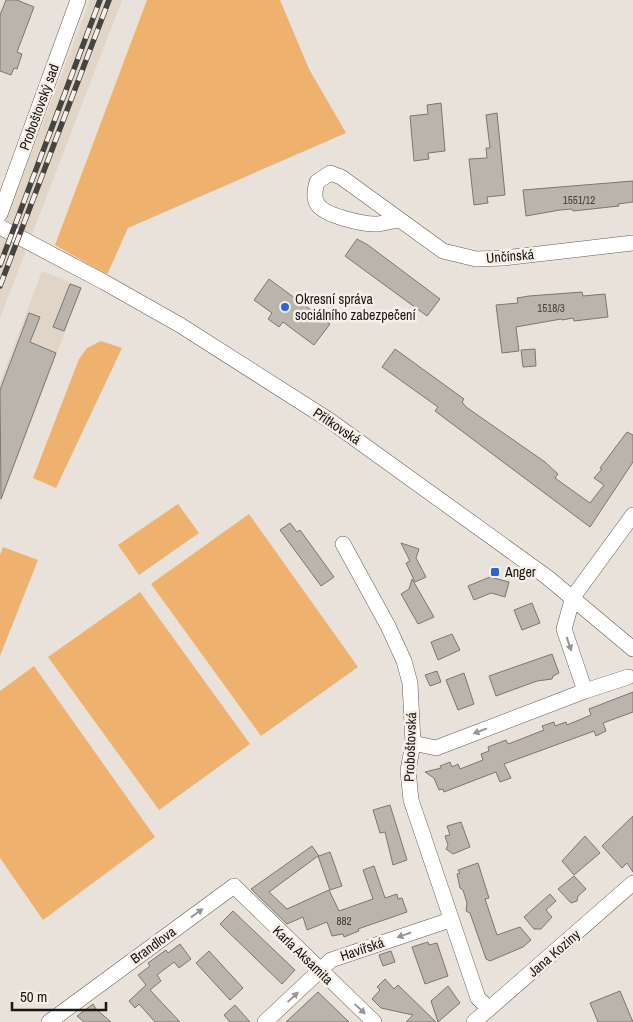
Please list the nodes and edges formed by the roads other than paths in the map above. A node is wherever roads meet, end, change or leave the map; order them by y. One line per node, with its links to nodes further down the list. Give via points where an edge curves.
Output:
1 (78, 0): 2 (street, Proboštovský sad)
2 (0, 214)
3 (398, 220): 3 (street, Unčínská, via 341,177 330,173 317,182 314,194 317,204 325,211 342,218 376,224); 5 (street, Unčínská, via 443,251 476,259)
4 (0, 227): 8 (street, Přítkovská, via 180,326 329,420)
5 (633, 244)
6 (633, 515): 8 (street)
7 (343, 544): 12 (street, Proboštovská, via 404,660 410,683)
8 (573, 597): 9 (street, Přítkovská); 11 (street, one-way to 11, via 564,628)
9 (633, 649)
10 (628, 677): 11 (street)
11 (585, 691): 12 (street, one-way to 12, via 436,748)
12 (413, 743): 15 (street, Proboštovská, via 408,771 411,800)
13 (633, 883): 17 (street, Jana Koziny)
14 (234, 886): 16 (street, Karla Aksamita); 18 (street, Brandlova, one-way to 14)
15 (450, 920): 16 (street, Havířská, one-way to 16, via 332,960); 17 (street, Proboštovská, via 478,998)
16 (320, 971): 19 (street, Havířská, one-way to 16); 20 (street, Karla Aksamita, one-way to 20)
17 (489, 1009): 21 (street, Jana Koziny)
18 (59, 1019)
19 (265, 1022)
20 (374, 1022)
21 (474, 1022)

